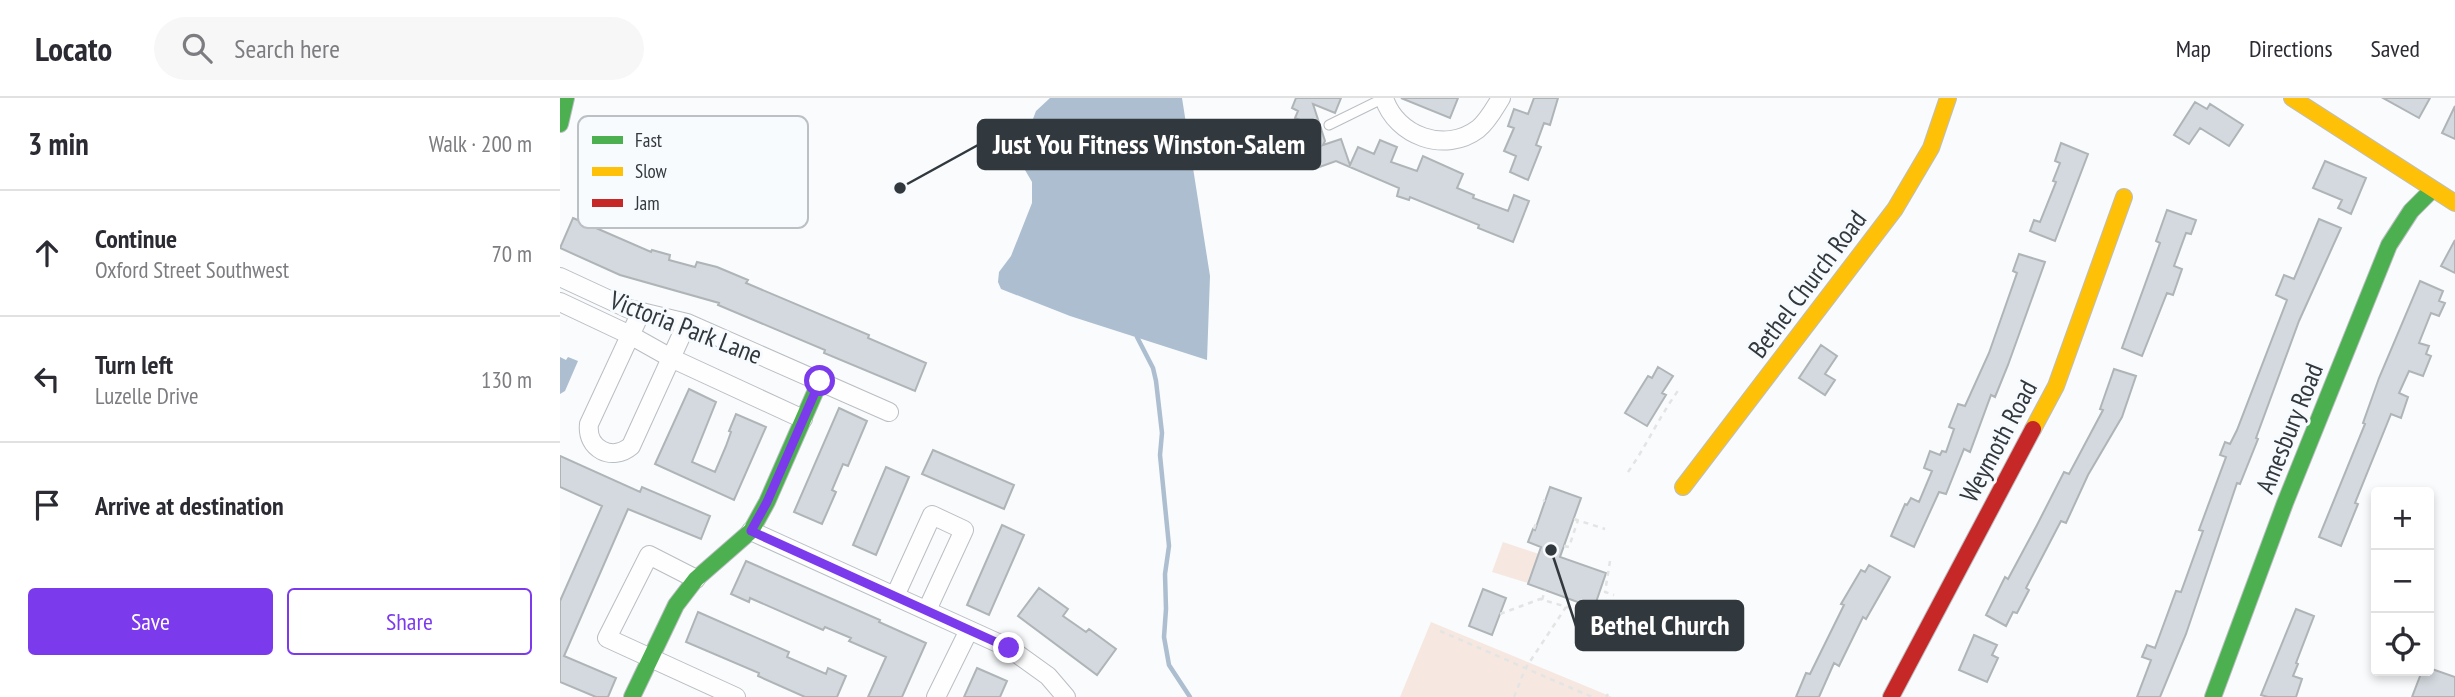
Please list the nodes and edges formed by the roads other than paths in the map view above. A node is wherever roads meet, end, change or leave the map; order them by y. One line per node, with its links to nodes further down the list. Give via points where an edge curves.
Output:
1 (566, 98): 6 (street)
2 (1384, 98): 3 (street, via 1394,118 1409,131 1422,138 1446,140 1479,128); 7 (lane)
3 (1501, 98)
4 (1948, 98): 20 (street, Bethel Church Road, via 1931,148 1895,209)
5 (2292, 98): 8 (street)
6 (560, 124)
7 (1329, 125)
8 (2432, 190): 10 (street); 32 (street, Amesbury Road, via 2411,211 2389,245)
9 (2124, 197): 31 (street, Weymoth Road, via 2056,386)
10 (2455, 203)
11 (560, 277): 13 (street, Victoria Park Lane)
12 (560, 302): 15 (street, Victoria Park Lane)
13 (641, 312): 14 (street, Victoria Park Lane); 15 (street)
14 (687, 323): 16 (street); 17 (street, Victoria Park Lane)
15 (630, 335): 16 (street, Victoria Park Lane); 16 (street, via 589,424 588,433 596,447 615,454 631,446)
16 (671, 358): 19 (street, Victoria Park Lane)
17 (820, 381): 18 (street, Victoria Park Lane); 19 (street)
18 (889, 412)
19 (803, 419): 21 (street)
20 (1683, 487)
21 (751, 531): 22 (street); 23 (street)
22 (696, 579): 26 (street, via 676,605); 26 (street, via 649,555 607,638)
23 (895, 596): 24 (street); 24 (street, via 932,515 964,530)
24 (927, 610): 25 (street)
25 (969, 630): 29 (street); 30 (street, via 1032,663)
26 (650, 658): 27 (street); 28 (street)
27 (632, 697)
28 (736, 697)
29 (936, 697)
30 (1066, 697)
31 (1891, 697)
32 (2213, 697)

